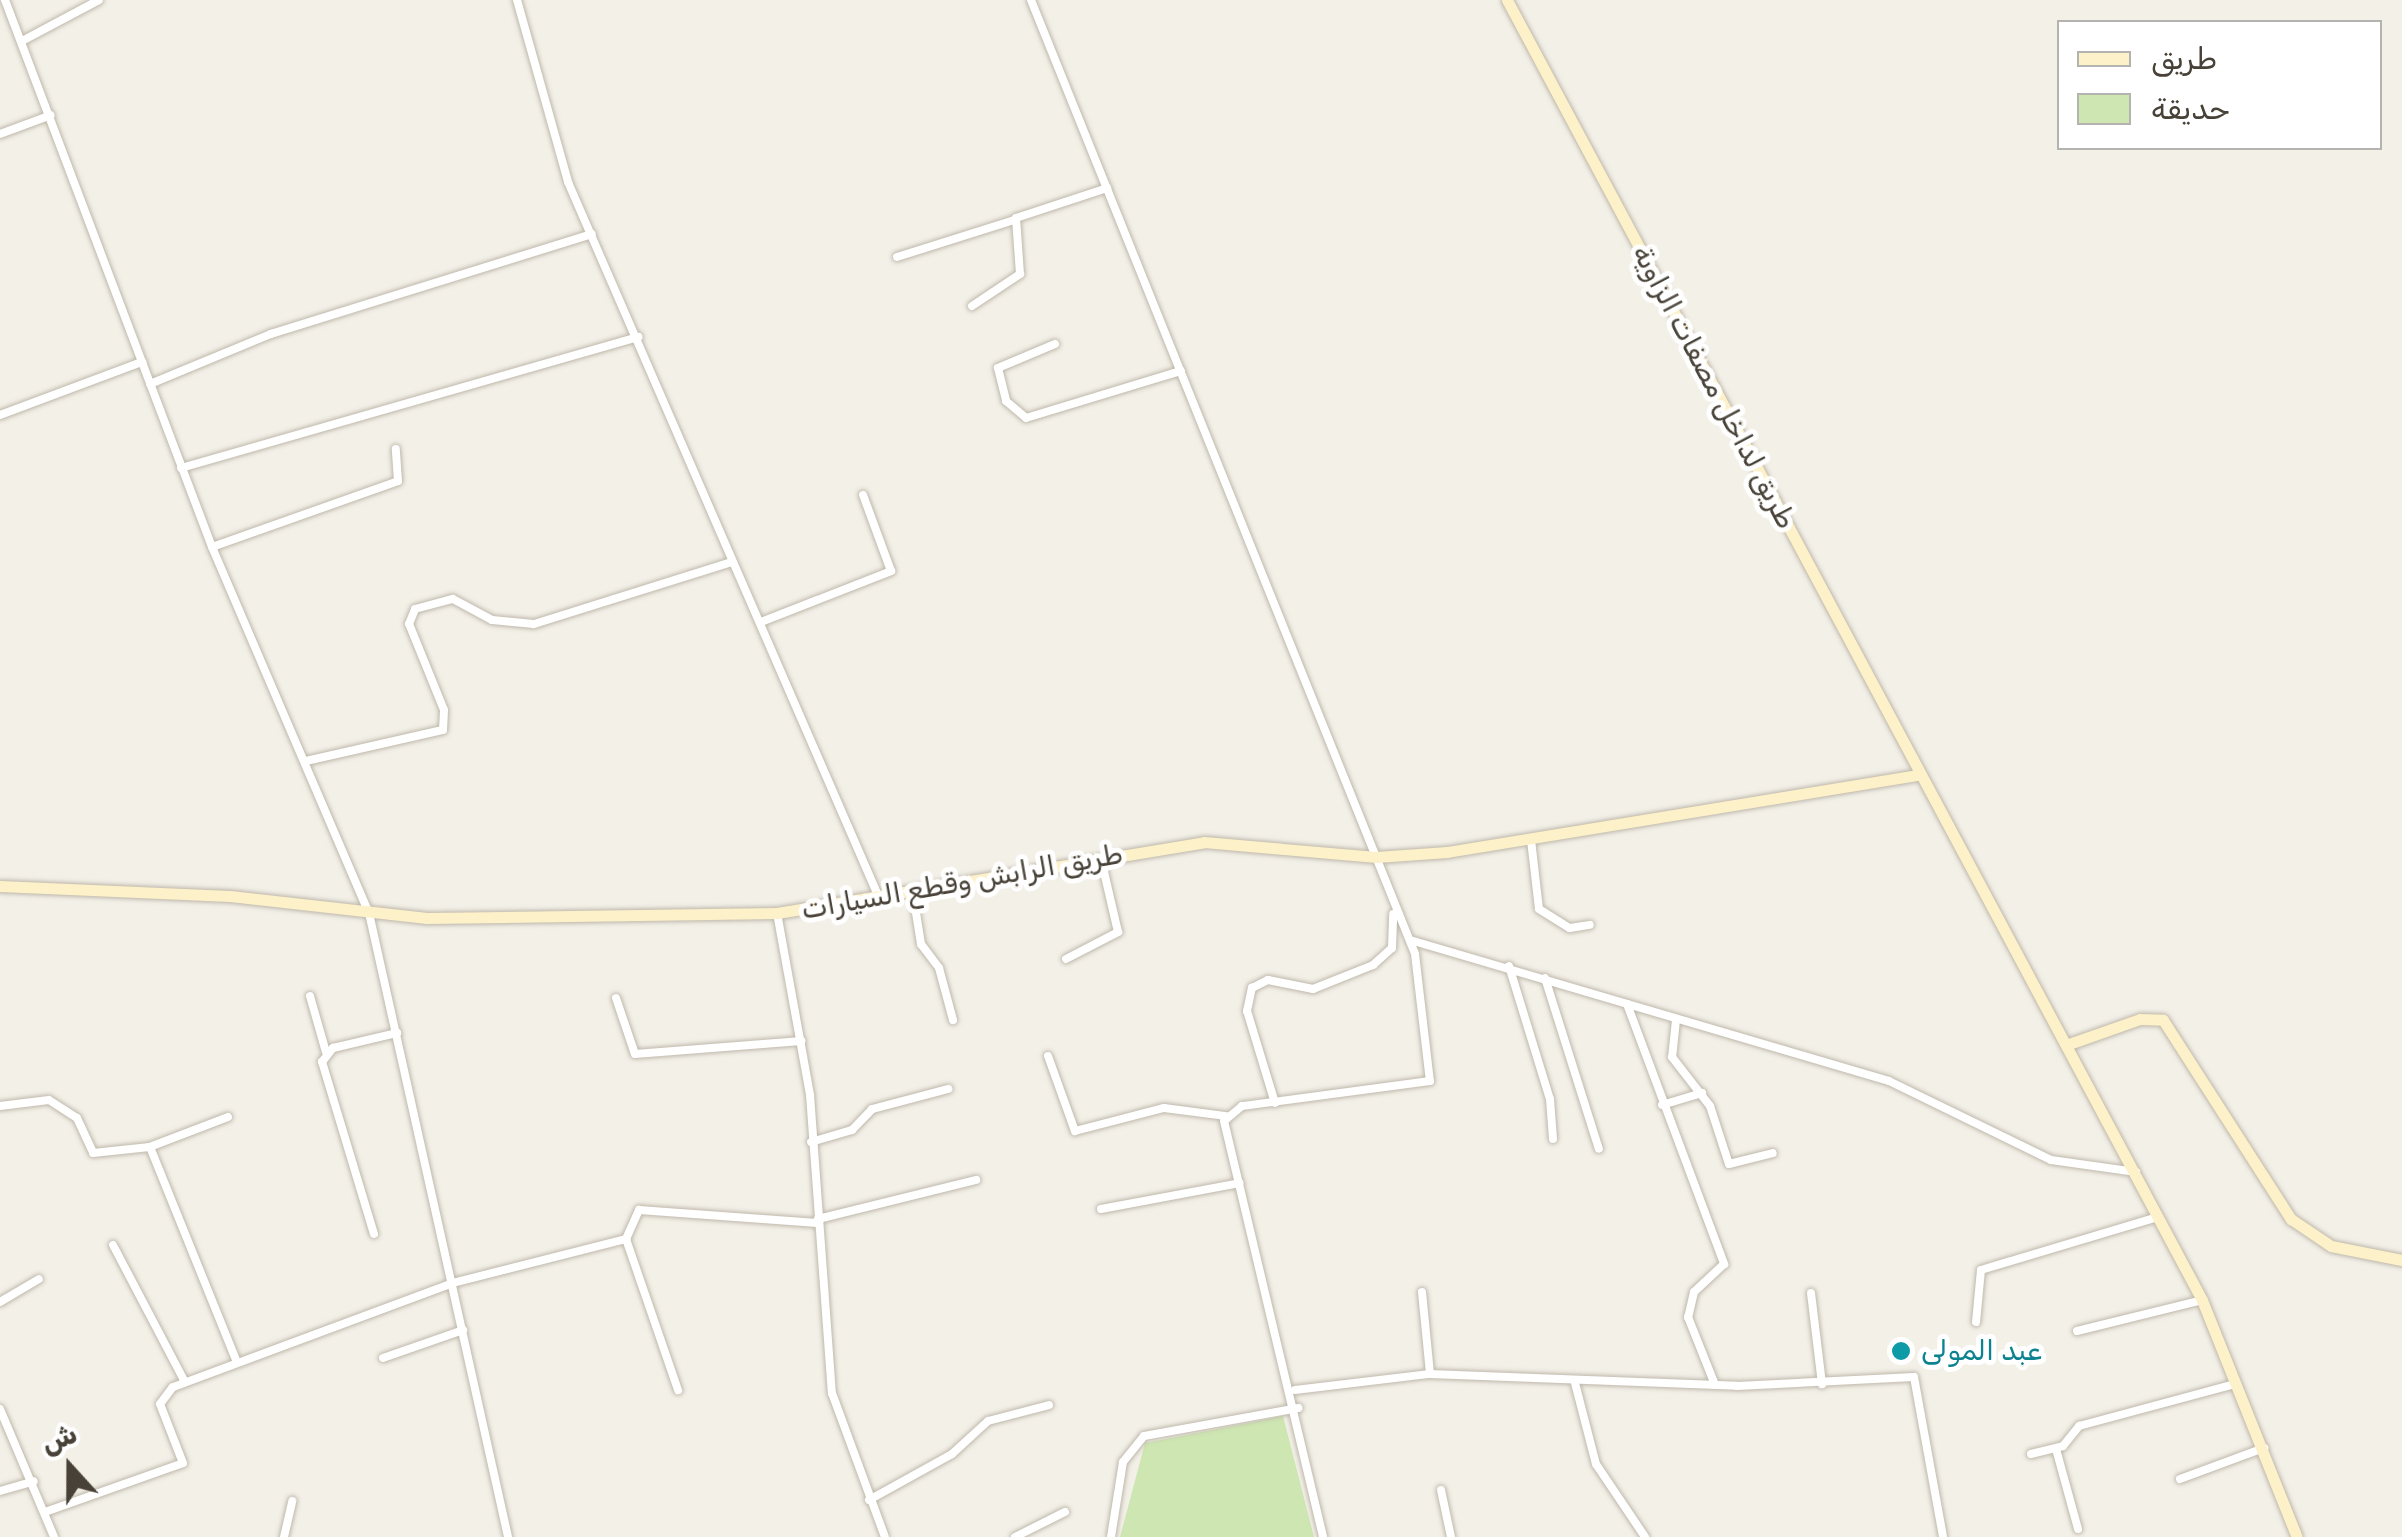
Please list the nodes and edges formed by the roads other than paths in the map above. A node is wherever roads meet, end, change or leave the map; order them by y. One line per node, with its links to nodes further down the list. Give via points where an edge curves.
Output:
1 (5, 0): 6 (street)
2 (99, 0): 6 (street)
3 (517, 0): 11 (street, via 568,182)
4 (1031, 0): 9 (street)
5 (1507, 0): 27 (main road, طريق لداخل مصفات الزاوية)
6 (22, 41): 7 (street)
7 (51, 115): 8 (street); 16 (street)
8 (0, 134)
9 (1106, 188): 10 (street); 17 (street)
10 (1014, 220): 12 (street); 13 (street, via 1020,274)
11 (592, 234): 14 (street); 18 (street, via 271,334)
12 (897, 257)
13 (972, 306)
14 (638, 337): 21 (street); 24 (street)
15 (1055, 344): 17 (street, via 998,368 1006,401 1026,418)
16 (142, 362): 18 (street); 19 (street)
17 (1180, 372): 29 (street)
18 (150, 384): 21 (street)
19 (0, 415)
20 (396, 449): 23 (street, via 398,481)
21 (181, 468): 23 (street)
22 (863, 494): 25 (street, via 891,571)
23 (212, 547): 26 (street)
24 (732, 562): 25 (street); 26 (street, via 534,624 492,620 452,599 415,609 409,624 444,710 443,730)
25 (760, 622): 33 (street)
26 (306, 761): 35 (street)
27 (1918, 775): 28 (main road, طريق الرابش وقطع السيارات); 49 (main road, طريق لداخل مصفات الزاوية)
28 (1531, 840): 29 (main road, طريق الرابش وقطع السيارات); 37 (street, via 1539,909 1570,928)
29 (1376, 857): 30 (main road, طريق الرابش وقطع السيارات, via 1224,842); 34 (street)
30 (1101, 859): 32 (main road, طريق الرابش وقطع السيارات); 39 (street, via 1118,932)
31 (0, 886): 35 (main road, طريق الرابش وقطع السيارات)
32 (912, 894): 33 (main road, طريق الرابش وقطع السيارات); 45 (street, via 921,944 939,968)
33 (880, 900): 36 (main road, طريق الرابش وقطع السيارات)
34 (1393, 909): 38 (street); 54 (street, via 1383,960 1326,986 1268,980 1252,988 1246,1011)
35 (369, 913): 36 (main road, طريق الرابش وقطع السيارات); 47 (street)
36 (777, 913): 48 (street)
37 (1590, 925)
38 (1410, 940): 40 (street); 54 (street, via 1430,1081)
39 (1066, 959)
40 (1509, 966): 41 (street); 59 (street, via 1550,1099)
41 (1545, 978): 44 (street); 62 (street)
42 (310, 996): 50 (street)
43 (616, 998): 48 (street, via 635,1054)
44 (1627, 1004): 46 (street); 55 (street)
45 (953, 1020)
46 (1676, 1020): 53 (street, via 1672,1057); 64 (street, via 1888,1081 2050,1160)
47 (397, 1033): 50 (street); 75 (street)
48 (802, 1041): 60 (street)
49 (2066, 1045): 64 (main road, طريق لداخل مصفات الزاوية); 73 (main road, via 2140,1018 2163,1020 2284,1212 2331,1246)
50 (326, 1052): 70 (street)
51 (1048, 1056): 57 (street, via 1075,1132 1164,1108)
52 (948, 1089): 60 (street, via 872,1109 852,1130)
53 (1702, 1093): 55 (street); 63 (street, via 1731,1166)
54 (1274, 1103): 57 (street)
55 (1662, 1105): 90 (street, via 1724,1264 1694,1292 1688,1317)
56 (0, 1106): 61 (street, via 48,1100 77,1118 94,1153)
57 (1226, 1116): 66 (street)
58 (228, 1118): 61 (street)
59 (1553, 1139)
60 (811, 1142): 69 (street)
61 (150, 1147): 84 (street)
62 (1599, 1148)
63 (1773, 1154)
64 (2136, 1172): 68 (main road, طريق لداخل مصفات الزاوية)
65 (976, 1180): 69 (street)
66 (1240, 1183): 67 (street); 92 (street)
67 (1102, 1209)
68 (2158, 1217): 78 (main road, طريق لداخل مصفات الزاوية); 80 (street, via 1981,1270)
69 (818, 1221): 71 (street, via 639,1210); 103 (street, via 832,1393)
70 (374, 1234)
71 (626, 1239): 75 (street); 91 (street)
72 (113, 1245): 86 (street)
73 (2402, 1260)
74 (39, 1278): 79 (street)
75 (453, 1283): 81 (street); 84 (street)
76 (1422, 1292): 85 (street)
77 (1810, 1293): 89 (street)
78 (2202, 1300): 82 (street); 87 (main road, طريق لداخل مصفات الزاوية)
79 (0, 1302)
80 (1976, 1322)
81 (463, 1330): 83 (street); 110 (street)
82 (2076, 1330)
83 (383, 1358)
84 (236, 1360): 86 (street)
85 (1430, 1374): 88 (street); 92 (street)
86 (185, 1382): 105 (street, via 160,1404 183,1463)
87 (2240, 1382): 96 (main road, طريق لداخل مصفات الزاوية); 97 (street, via 2079,1426)
88 (1575, 1383): 90 (street); 116 (street, via 1596,1464)
89 (1822, 1384): 90 (street); 117 (street, via 1921,1382)
90 (1715, 1385)
91 (678, 1390)
92 (1294, 1390): 94 (street)
93 (1049, 1405): 103 (street, via 988,1421 952,1454)
94 (1298, 1408): 113 (street, via 1144,1436 1123,1462); 114 (street)
95 (0, 1409): 100 (street)
96 (2264, 1448): 99 (street); 118 (main road, طريق لداخل مصفات الزاوية)
97 (2056, 1449): 98 (street); 107 (street)
98 (2032, 1454)
99 (2180, 1479)
100 (34, 1481): 101 (street); 105 (street)
101 (0, 1490)
102 (1440, 1490): 115 (street)
103 (869, 1500): 111 (street)
104 (292, 1501): 109 (street)
105 (45, 1512): 108 (street)
106 (1064, 1512): 112 (street)
107 (2078, 1529)
108 (54, 1537)
109 (284, 1537)
110 (508, 1537)
111 (885, 1537)
112 (1015, 1537)
113 (1111, 1537)
114 (1323, 1537)
115 (1451, 1537)
116 (1645, 1537)
117 (1943, 1537)
118 (2297, 1537)

